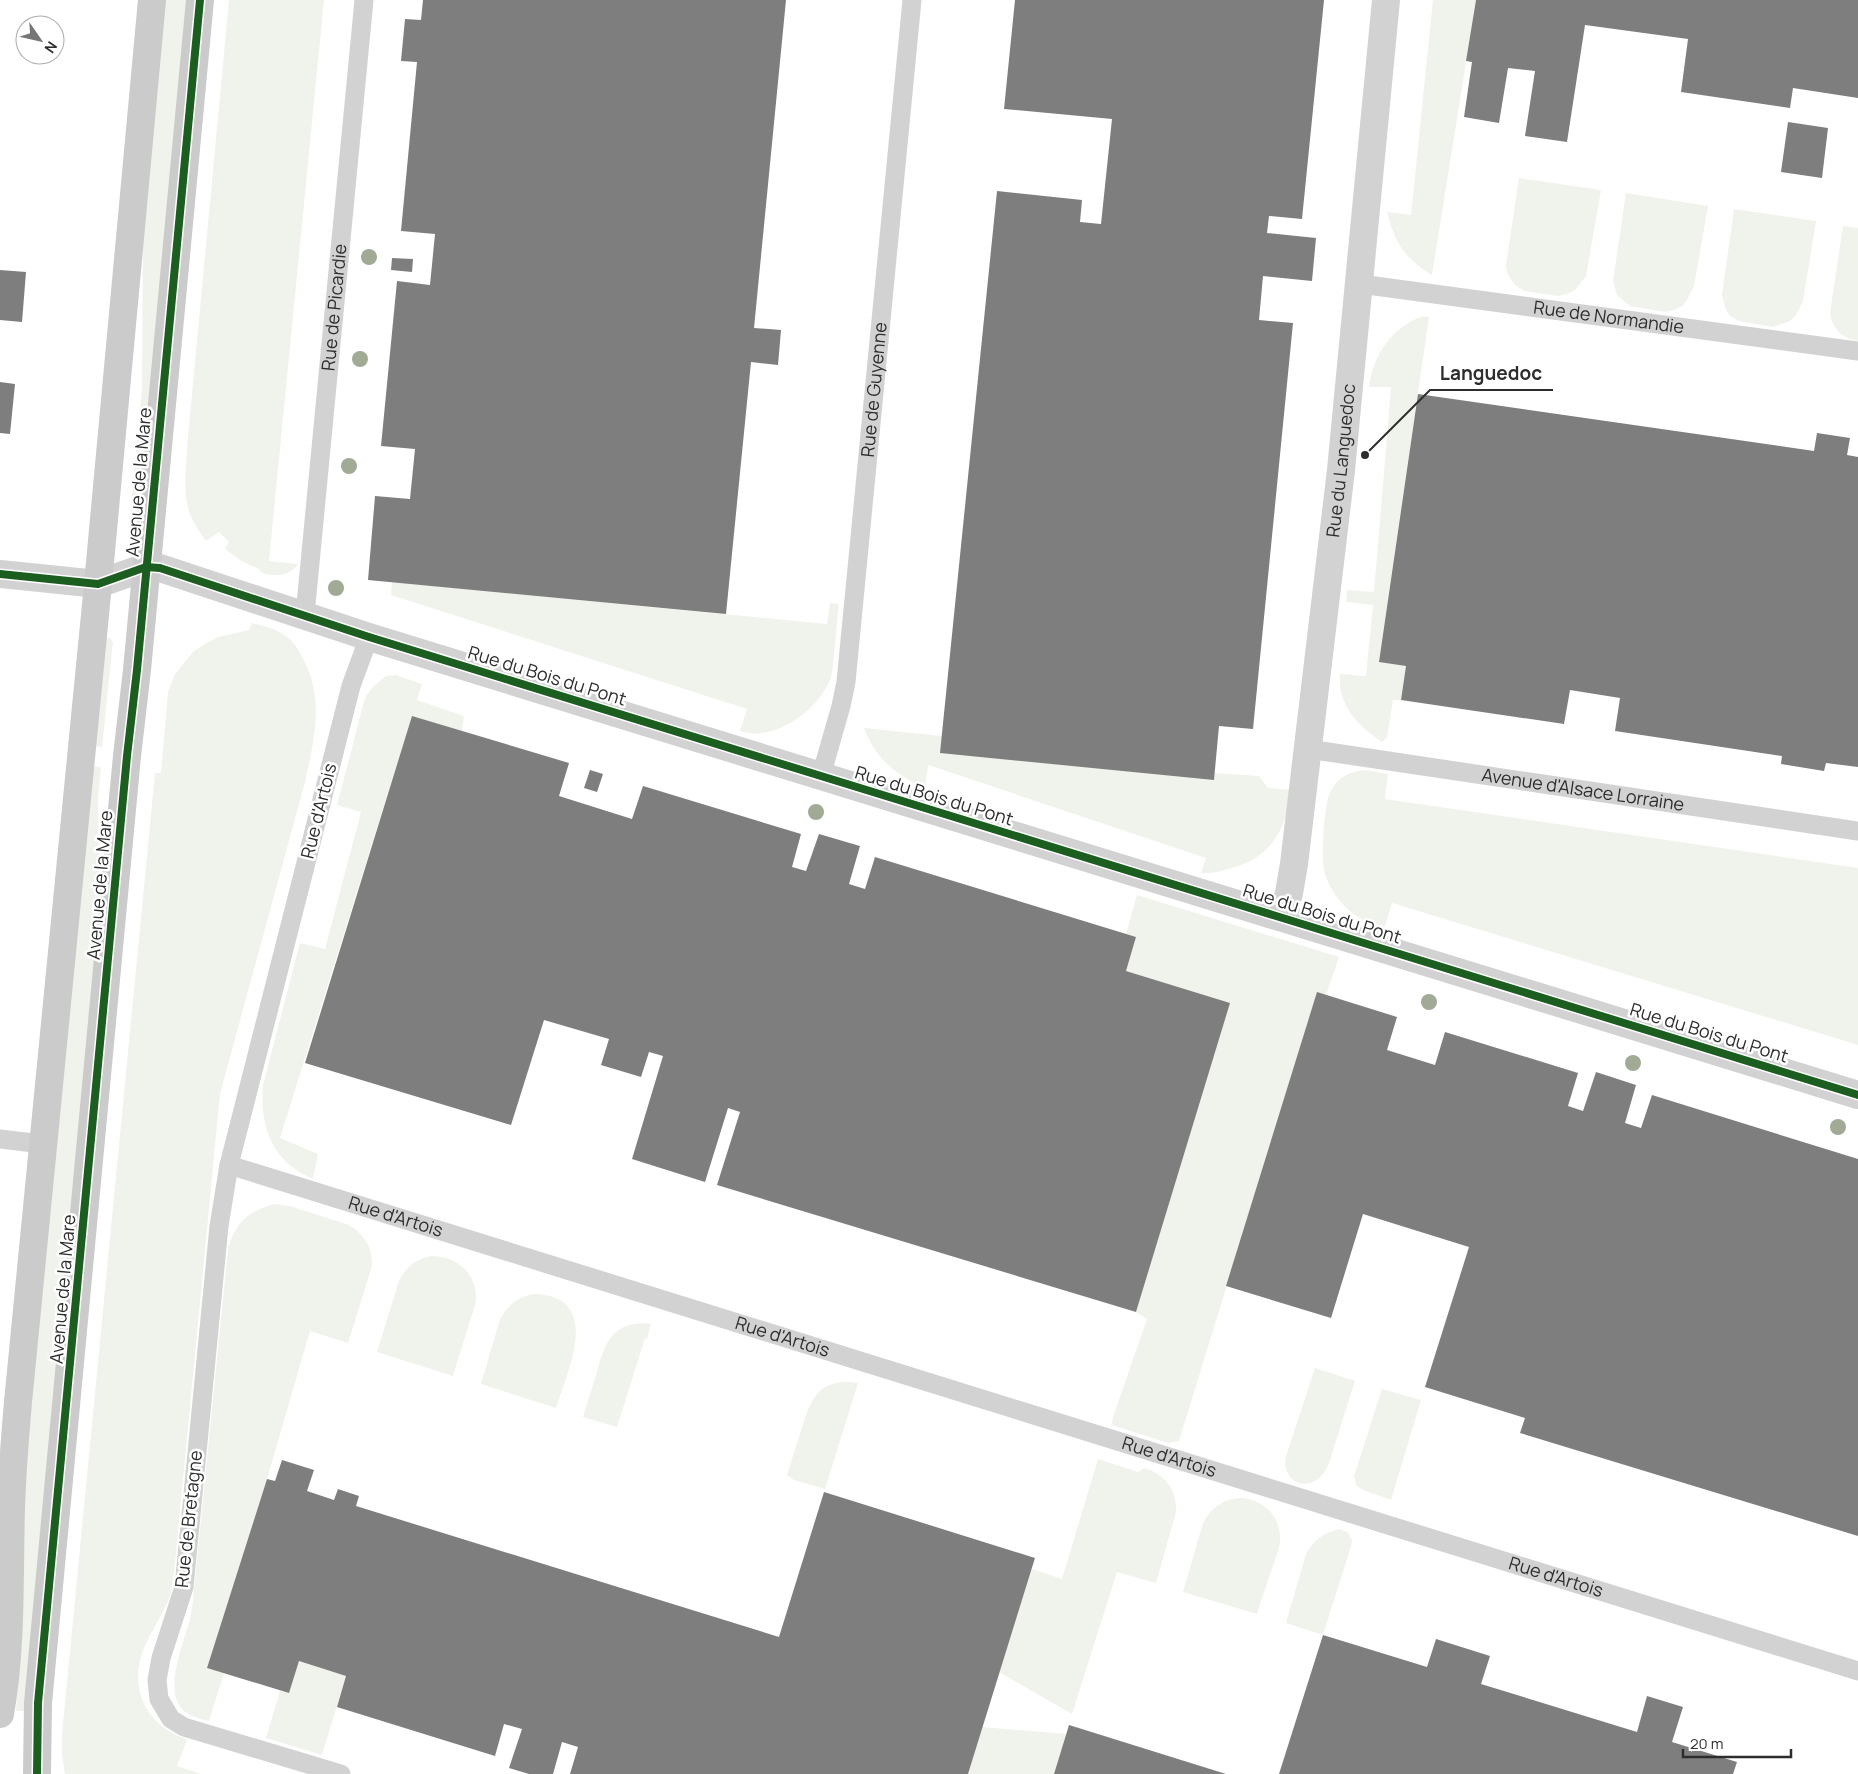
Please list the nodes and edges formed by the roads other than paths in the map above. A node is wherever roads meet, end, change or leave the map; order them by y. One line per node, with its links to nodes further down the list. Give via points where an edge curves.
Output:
1 (152, 0): 10 (street, Avenue de la Mare)
2 (200, 0): 8 (street, Avenue de la Mare)
3 (364, 0): 11 (lane, Rue de Picardie)
4 (912, 0): 14 (lane, Rue de Guyenne, via 846,682)
5 (1386, 0): 6 (street, Rue du Languedoc)
6 (1360, 284): 7 (lane, Rue de Normandie); 13 (street, Rue du Languedoc)
7 (1858, 351)
8 (146, 567): 10 (street, Rue du Bois du Pont); 11 (street, Rue du Bois du Pont, via 160,568); 23 (street, Avenue de la Mare, via 38,1703)
9 (0, 574): 10 (street, Rue du Bois du Pont)
10 (98, 584): 19 (street, Avenue de la Mare)
11 (305, 615): 12 (street, Rue du Bois du Pont)
12 (369, 637): 14 (street, Rue du Bois du Pont); 20 (lane, Rue d'Artois, via 351,686)
13 (1308, 749): 15 (lane, Avenue d'Alsace Lorraine); 16 (street, Rue du Languedoc, via 1292,878)
14 (821, 776): 16 (street, Rue du Bois du Pont)
15 (1858, 831)
16 (1281, 917): 17 (street, Rue du Bois du Pont)
17 (1858, 1095)
18 (0, 1139): 19 (lane)
19 (42, 1144): 22 (street, Avenue de la Mare, via 18,1402 11,1507 9,1617)
20 (229, 1165): 21 (lane, Rue d'Artois); 24 (lane, Rue de Bretagne, via 219,1226 184,1587 161,1658 157,1680 159,1699 171,1719 184,1727)
21 (1858, 1672)
22 (0, 1714)
23 (37, 1774)
24 (341, 1774)

